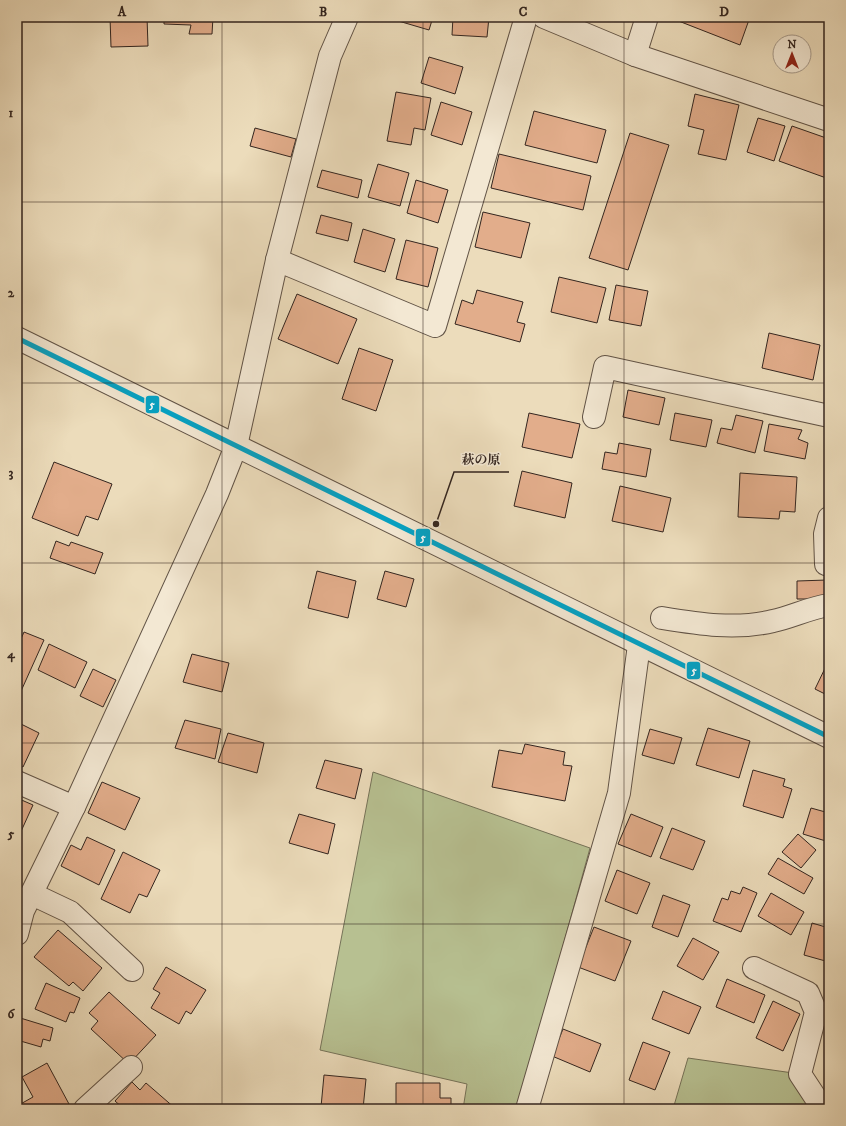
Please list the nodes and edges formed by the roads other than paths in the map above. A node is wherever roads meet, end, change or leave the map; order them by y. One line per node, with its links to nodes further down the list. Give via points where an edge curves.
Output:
1 (347, 17): 7 (street, via 330,56)
2 (526, 17): 7 (street, via 435,326)
3 (544, 17): 5 (street)
4 (647, 17): 5 (street)
5 (635, 55): 6 (street)
6 (829, 120)
7 (277, 260): 11 (street)
8 (17, 338): 11 (street)
9 (829, 416): 10 (street, via 605,367)
10 (594, 417)
11 (236, 446): 16 (street); 19 (street, via 217,494)
12 (829, 518): 13 (street, via 825,534 826,564)
13 (829, 565)
14 (829, 605): 15 (street, via 772,622 720,627)
15 (662, 618)
16 (639, 645): 17 (street); 26 (street, via 619,793)
17 (829, 737)
18 (17, 782): 19 (street)
19 (74, 807): 20 (street)
20 (24, 904): 21 (street); 23 (street, via 70,912)
21 (17, 934)
22 (754, 968): 27 (street, via 808,993 816,1012 800,1074)
23 (132, 970)
24 (131, 1067): 25 (street)
25 (85, 1109)
26 (527, 1109)
27 (823, 1109)

